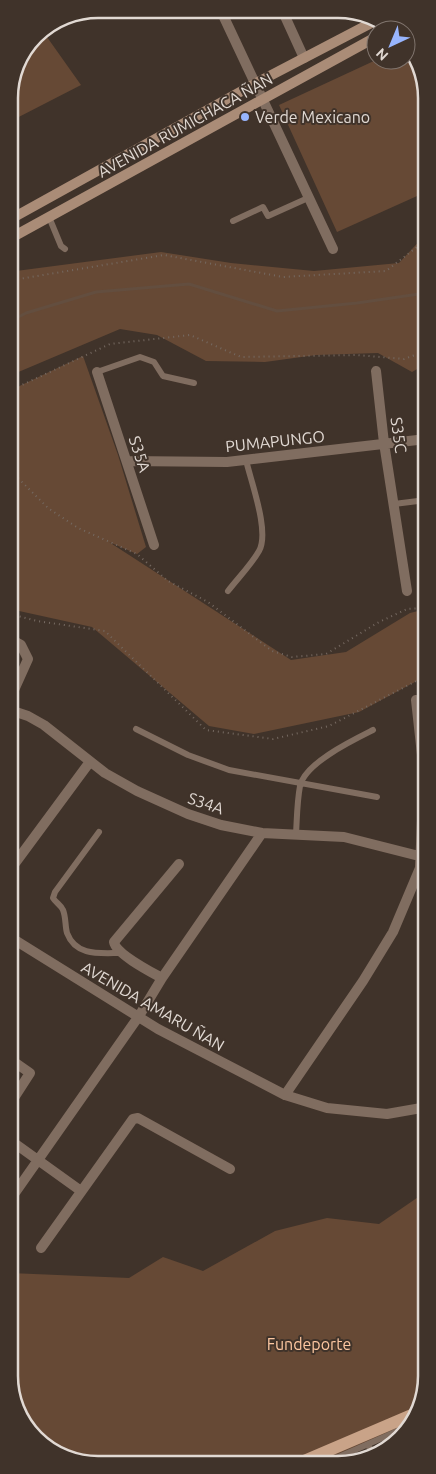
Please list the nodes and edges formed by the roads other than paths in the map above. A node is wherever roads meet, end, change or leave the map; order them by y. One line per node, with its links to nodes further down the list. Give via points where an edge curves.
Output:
1 (224, 18): 6 (street)
2 (286, 18): 5 (street)
3 (366, 26): 5 (main road, AVENIDA RUMICHACA ÑAN)
4 (366, 42): 7 (main road, AVENIDA RUMICHACA ÑAN)
5 (304, 58): 6 (main road, AVENIDA RUMICHACA ÑAN)
6 (256, 83): 7 (street); 9 (main road, AVENIDA RUMICHACA ÑAN)
7 (263, 98): 8 (street); 10 (main road, AVENIDA RUMICHACA ÑAN)
8 (308, 198): 11 (lane, via 268,216 263,207); 14 (street)
9 (18, 215)
10 (49, 217): 12 (main road, AVENIDA RUMICHACA ÑAN); 13 (lane, via 61,246)
11 (233, 221)
12 (18, 234)
13 (65, 248)
14 (332, 249)
15 (376, 371): 19 (street, S35C)
16 (97, 372): 17 (lane, via 140,356 154,362 163,376); 21 (street, S35A)
17 (194, 383)
18 (418, 440): 19 (street, PUMAPUNGO)
19 (384, 443): 20 (street, PUMAPUNGO); 23 (street, S35C)
20 (246, 460): 21 (street, PUMAPUNGO); 25 (lane, via 262,542 260,550)
21 (127, 461): 24 (street, S35A)
22 (418, 501): 23 (lane)
23 (394, 504): 26 (street, S35C)
24 (154, 545)
25 (228, 591)
26 (407, 591)
27 (18, 644): 28 (street, via 28,659)
28 (18, 681)
29 (416, 700): 31 (street)
30 (18, 713): 34 (street, S34A, via 44,725)
31 (418, 718)
32 (136, 729): 35 (lane, via 188,755 229,770)
33 (373, 730): 35 (lane, via 334,750)
34 (89, 763): 38 (street, S34A, via 137,791 188,814); 41 (street)
35 (300, 784): 36 (lane); 39 (lane)
36 (377, 796)
37 (99, 832): 45 (lane, via 54,892 53,898 64,911 68,936 75,945 92,953)
38 (262, 833): 39 (street, S34A); 46 (street)
39 (296, 834): 40 (street, S34A, via 344,837)
40 (418, 856)
41 (18, 859)
42 (179, 864): 45 (street, via 114,942)
43 (418, 873): 50 (street, via 393,932)
44 (18, 942): 47 (street, AVENIDA AMARU ÑAN)
45 (122, 953): 46 (street)
46 (162, 978): 47 (street)
47 (139, 1016): 50 (street, AVENIDA AMARU ÑAN, via 198,1051); 53 (street)
48 (18, 1065): 49 (street, via 30,1073)
49 (18, 1092)
50 (285, 1095): 51 (street, AVENIDA AMARU ÑAN, via 327,1108 387,1114)
51 (418, 1108)
52 (18, 1146): 53 (street)
53 (37, 1160): 55 (street); 56 (street)
54 (230, 1169): 56 (street, via 133,1118)
55 (18, 1188)
56 (81, 1192): 57 (street)
57 (42, 1248)
58 (407, 1417): 62 (main road)
59 (397, 1431): 60 (lane)
60 (368, 1444): 61 (lane); 63 (lane)
61 (370, 1449)
62 (316, 1456)
63 (341, 1456)

